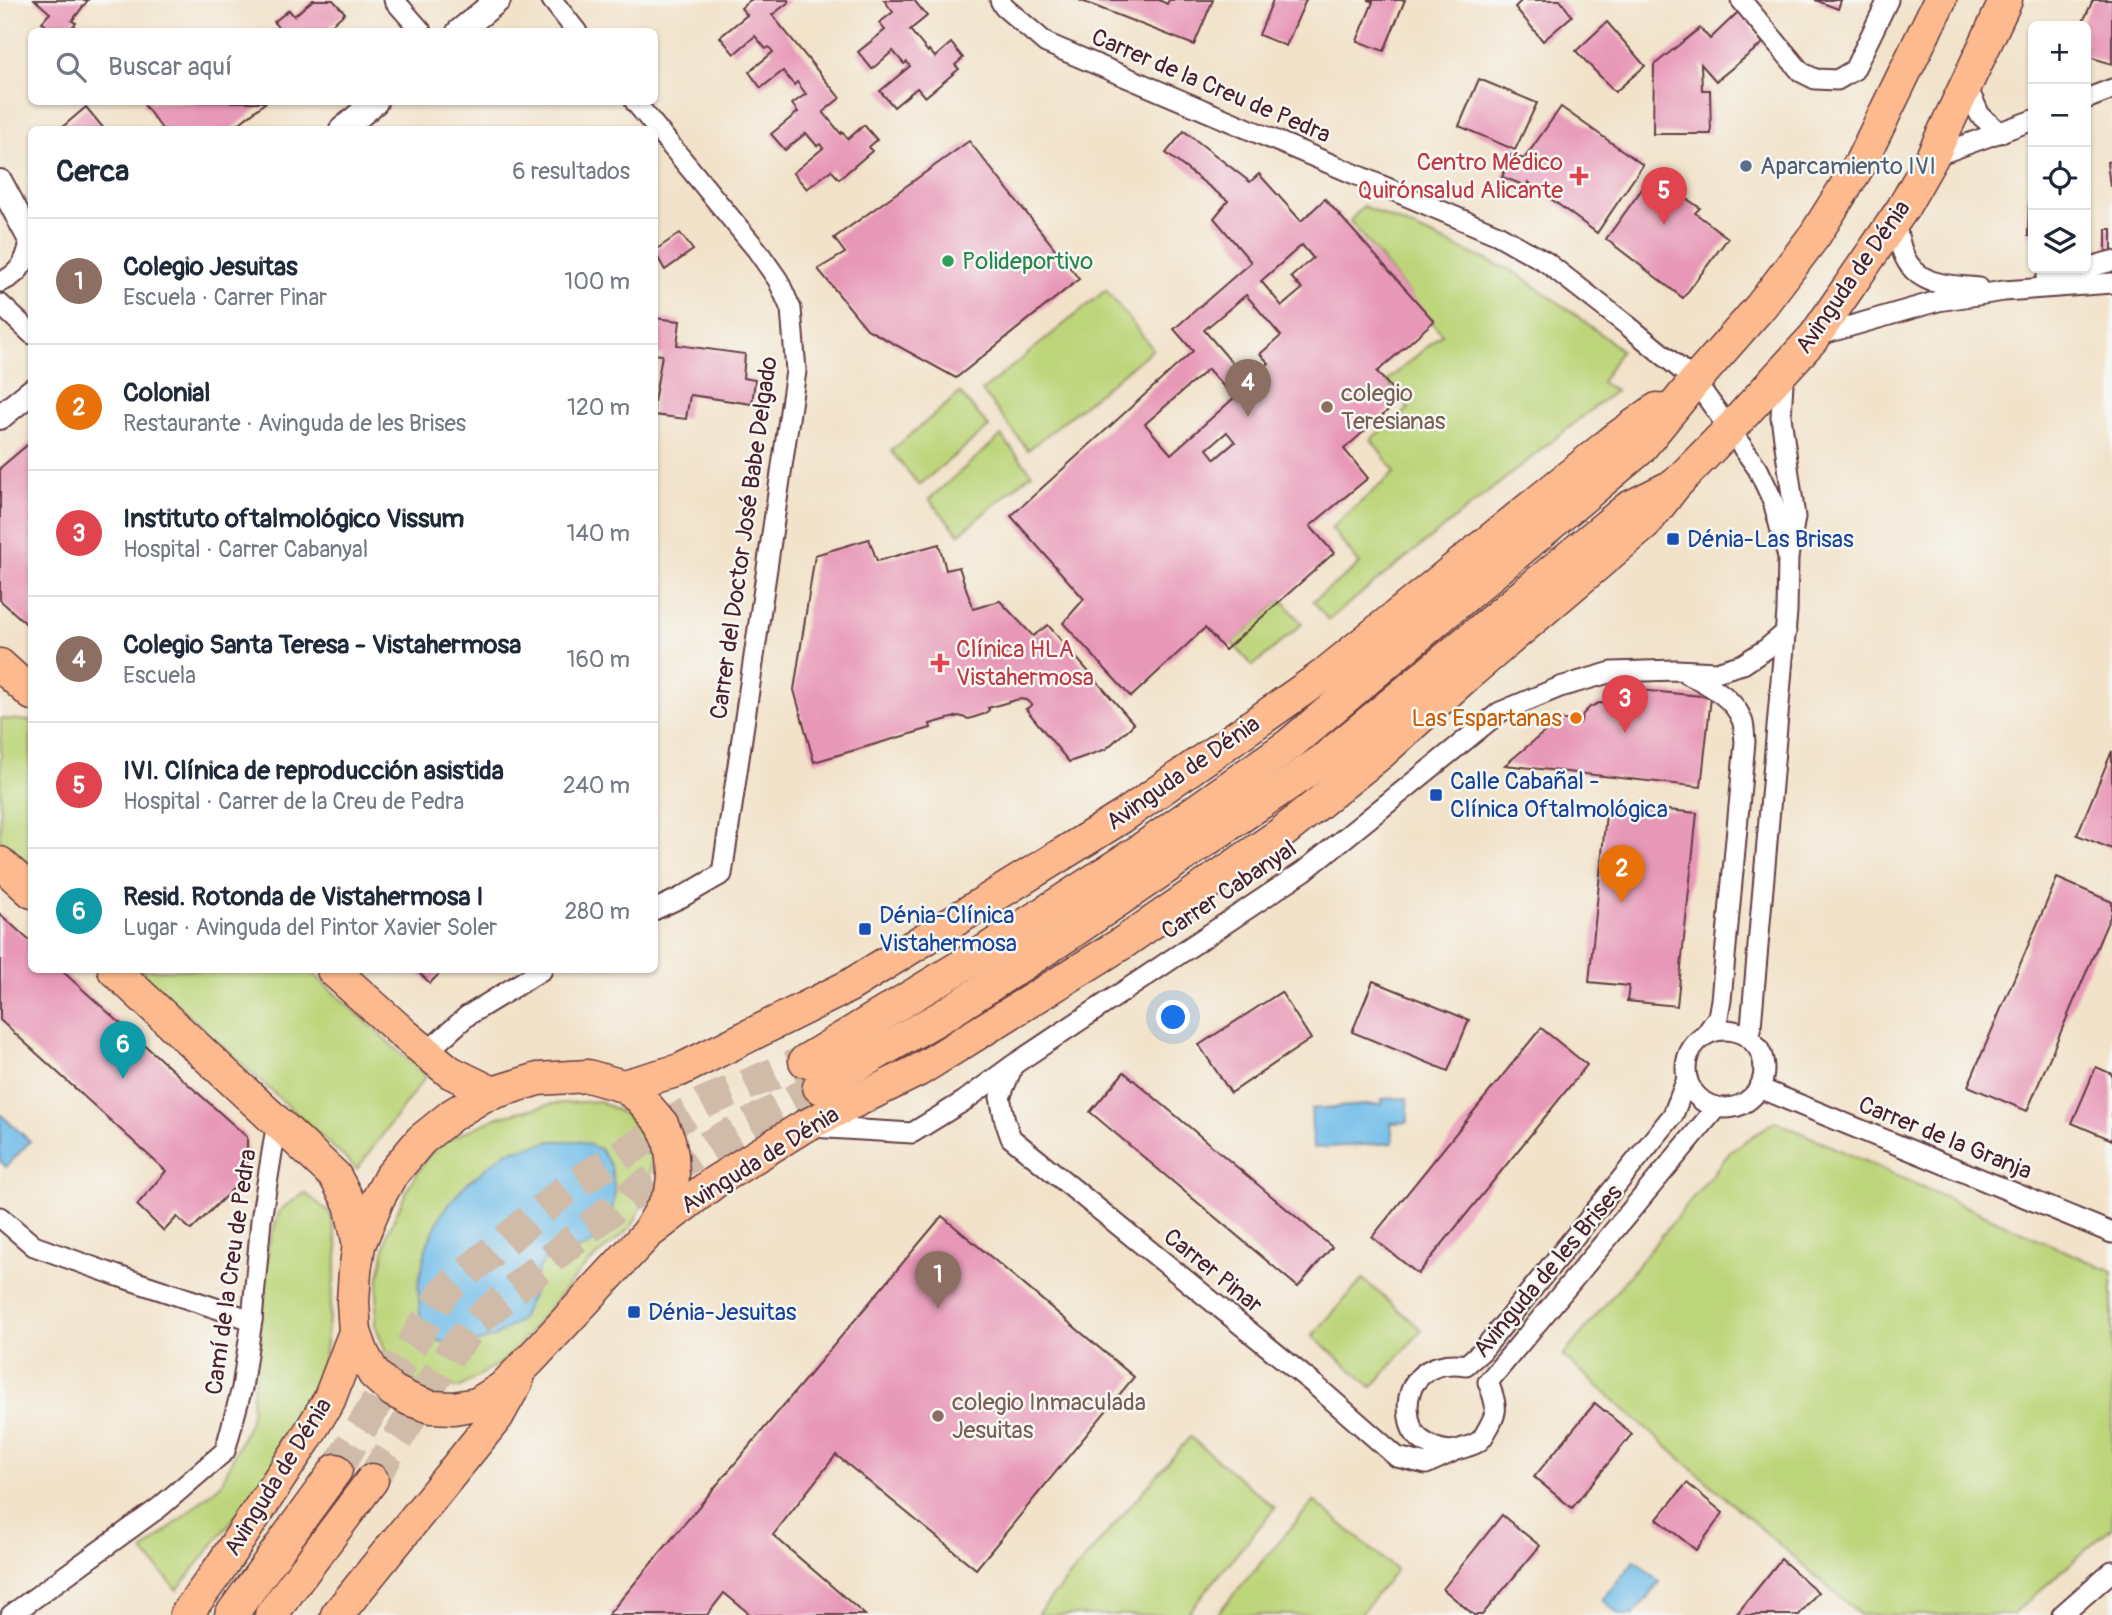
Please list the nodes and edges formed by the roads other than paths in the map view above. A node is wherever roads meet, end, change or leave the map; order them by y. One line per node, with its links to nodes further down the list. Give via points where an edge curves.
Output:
1 (394, 0): 9 (street)
2 (498, 0): 10 (street)
3 (552, 0): 11 (street)
4 (1000, 0): 35 (street, Carrer de la Creu de Pedra, via 1046,43 1497,235 1546,262)
5 (1741, 0): 6 (street, via 1801,72 1815,79 1837,80 1854,70)
6 (1888, 0)
7 (1940, 0): 35 (main road, Avinguda de Dénia, via 1860,162 1815,235)
8 (2006, 0): 12 (main road, Avinguda de Dénia)
9 (418, 28)
10 (464, 28)
11 (575, 28)
12 (1966, 85): 21 (street, via 1980,115); 22 (main road, Avinguda de Dénia)
13 (2112, 89): 14 (street)
14 (2091, 97)
15 (371, 105): 18 (street)
16 (637, 105): 19 (street, Carrer del Doctor José Babe Delgado)
17 (2028, 122): 21 (street)
18 (347, 126)
19 (655, 126)
20 (658, 130): 45 (street, Carrer del Doctor José Babe Delgado, via 778,280 791,309 796,371 722,874)
21 (2000, 133): 22 (street)
22 (1932, 157): 24 (main road, Avinguda de Dénia)
23 (0, 181): 25 (street)
24 (1895, 221): 30 (street, via 1903,255 1931,283); 33 (main road, Avinguda de Dénia)
25 (28, 235)
26 (28, 256): 28 (street)
27 (2112, 261): 30 (street)
28 (0, 282)
29 (2112, 283): 30 (street)
30 (2004, 291): 33 (street, via 1938,301)
31 (0, 304): 32 (street)
32 (28, 330)
33 (1815, 336): 34 (main road, Avinguda de Dénia)
34 (1788, 368): 38 (main road, Avinguda de Dénia); 40 (street, via 1781,417 1795,517)
35 (1695, 381): 38 (street, Carrer de la Creu de Pedra); 39 (main road, Avinguda de Dénia, via 1639,450 1290,744 812,1074 946,1014 1069,934 1322,761 1628,508); 54 (main road, Avinguda de Dénia, via 1615,439 1321,677 1122,817 849,986 680,1070)
36 (28, 394): 37 (street)
37 (0, 417)
38 (1730, 429): 39 (main road, Avinguda de Dénia); 40 (street, via 1758,469 1773,501)
39 (1675, 485): 59 (main road, Avinguda de Dénia, via 1644,525 1279,835 1121,944 919,1070)
40 (1788, 557): 41 (street)
41 (1786, 632): 42 (street, via 1743,664 1716,672); 50 (street)
42 (1676, 670): 49 (street, via 1720,693 1744,723 1721,1000 1718,1017); 52 (street, Carrer Cabanyal, via 1612,672 1500,712 1304,871)
43 (0, 863): 44 (main road)
44 (28, 888)
45 (658, 908)
46 (117, 973): 58 (main road)
47 (336, 973): 51 (main road)
48 (537, 973): 51 (street, via 467,1016)
49 (1706, 1034): 50 (street, via 1729,1030); 53 (street, via 1689,1054)
50 (1750, 1038): 55 (street, via 1764,1061)
51 (427, 1052): 56 (main road, via 450,1072)
52 (1013, 1065): 59 (street, Carrer Cabanyal, via 912,1133); 67 (street, Carrer Pinar, via 1000,1097 1012,1138 1397,1457 1426,1464)
53 (1687, 1079): 57 (street, via 1698,1097); 67 (street, Avinguda de les Brises, via 1673,1115 1482,1351 1466,1365 1451,1363 1429,1369 1416,1380 1408,1396 1411,1428 1431,1448)
54 (623, 1086): 56 (main road, Avinguda de Dénia, via 588,1076 563,1076); 62 (main road, Avinguda de Dénia, via 662,1124 672,1156 671,1193)
55 (1759, 1088): 57 (street, via 1741,1104); 61 (street, Carrer de la Granja)
56 (493, 1093): 63 (main road, Avinguda de Dénia, via 452,1115 421,1140 390,1177)
57 (1717, 1107): 67 (street, Avinguda de les Brises, via 1488,1382 1496,1402 1495,1416 1479,1442)
58 (277, 1122): 63 (main road, via 335,1176 351,1204); 64 (street, Camí de la Creu de Pedra, via 261,1220)
59 (803, 1126): 62 (main road, Avinguda de Dénia, via 716,1181)
60 (0, 1217): 64 (street, via 34,1246)
61 (2112, 1233)
62 (647, 1234): 66 (main road, Avinguda de Dénia)
63 (359, 1245): 65 (main road, Avinguda de Dénia)
64 (252, 1320): 71 (street, Camí de la Creu de Pedra, via 242,1388 225,1451 160,1507)
65 (355, 1332): 66 (main road, Avinguda de Dénia, via 374,1374 393,1391 431,1407 477,1404); 72 (main road, Avinguda de Dénia, via 329,1400)
66 (529, 1362): 75 (main road, Avinguda de Dénia, via 497,1417)
67 (1452, 1452)
68 (336, 1470): 73 (main road, Avinguda de Dénia)
69 (372, 1480): 74 (main road)
70 (2112, 1570): 76 (street)
71 (11, 1615)
72 (186, 1615)
73 (231, 1615)
74 (271, 1615)
75 (337, 1615)
76 (2063, 1615)

